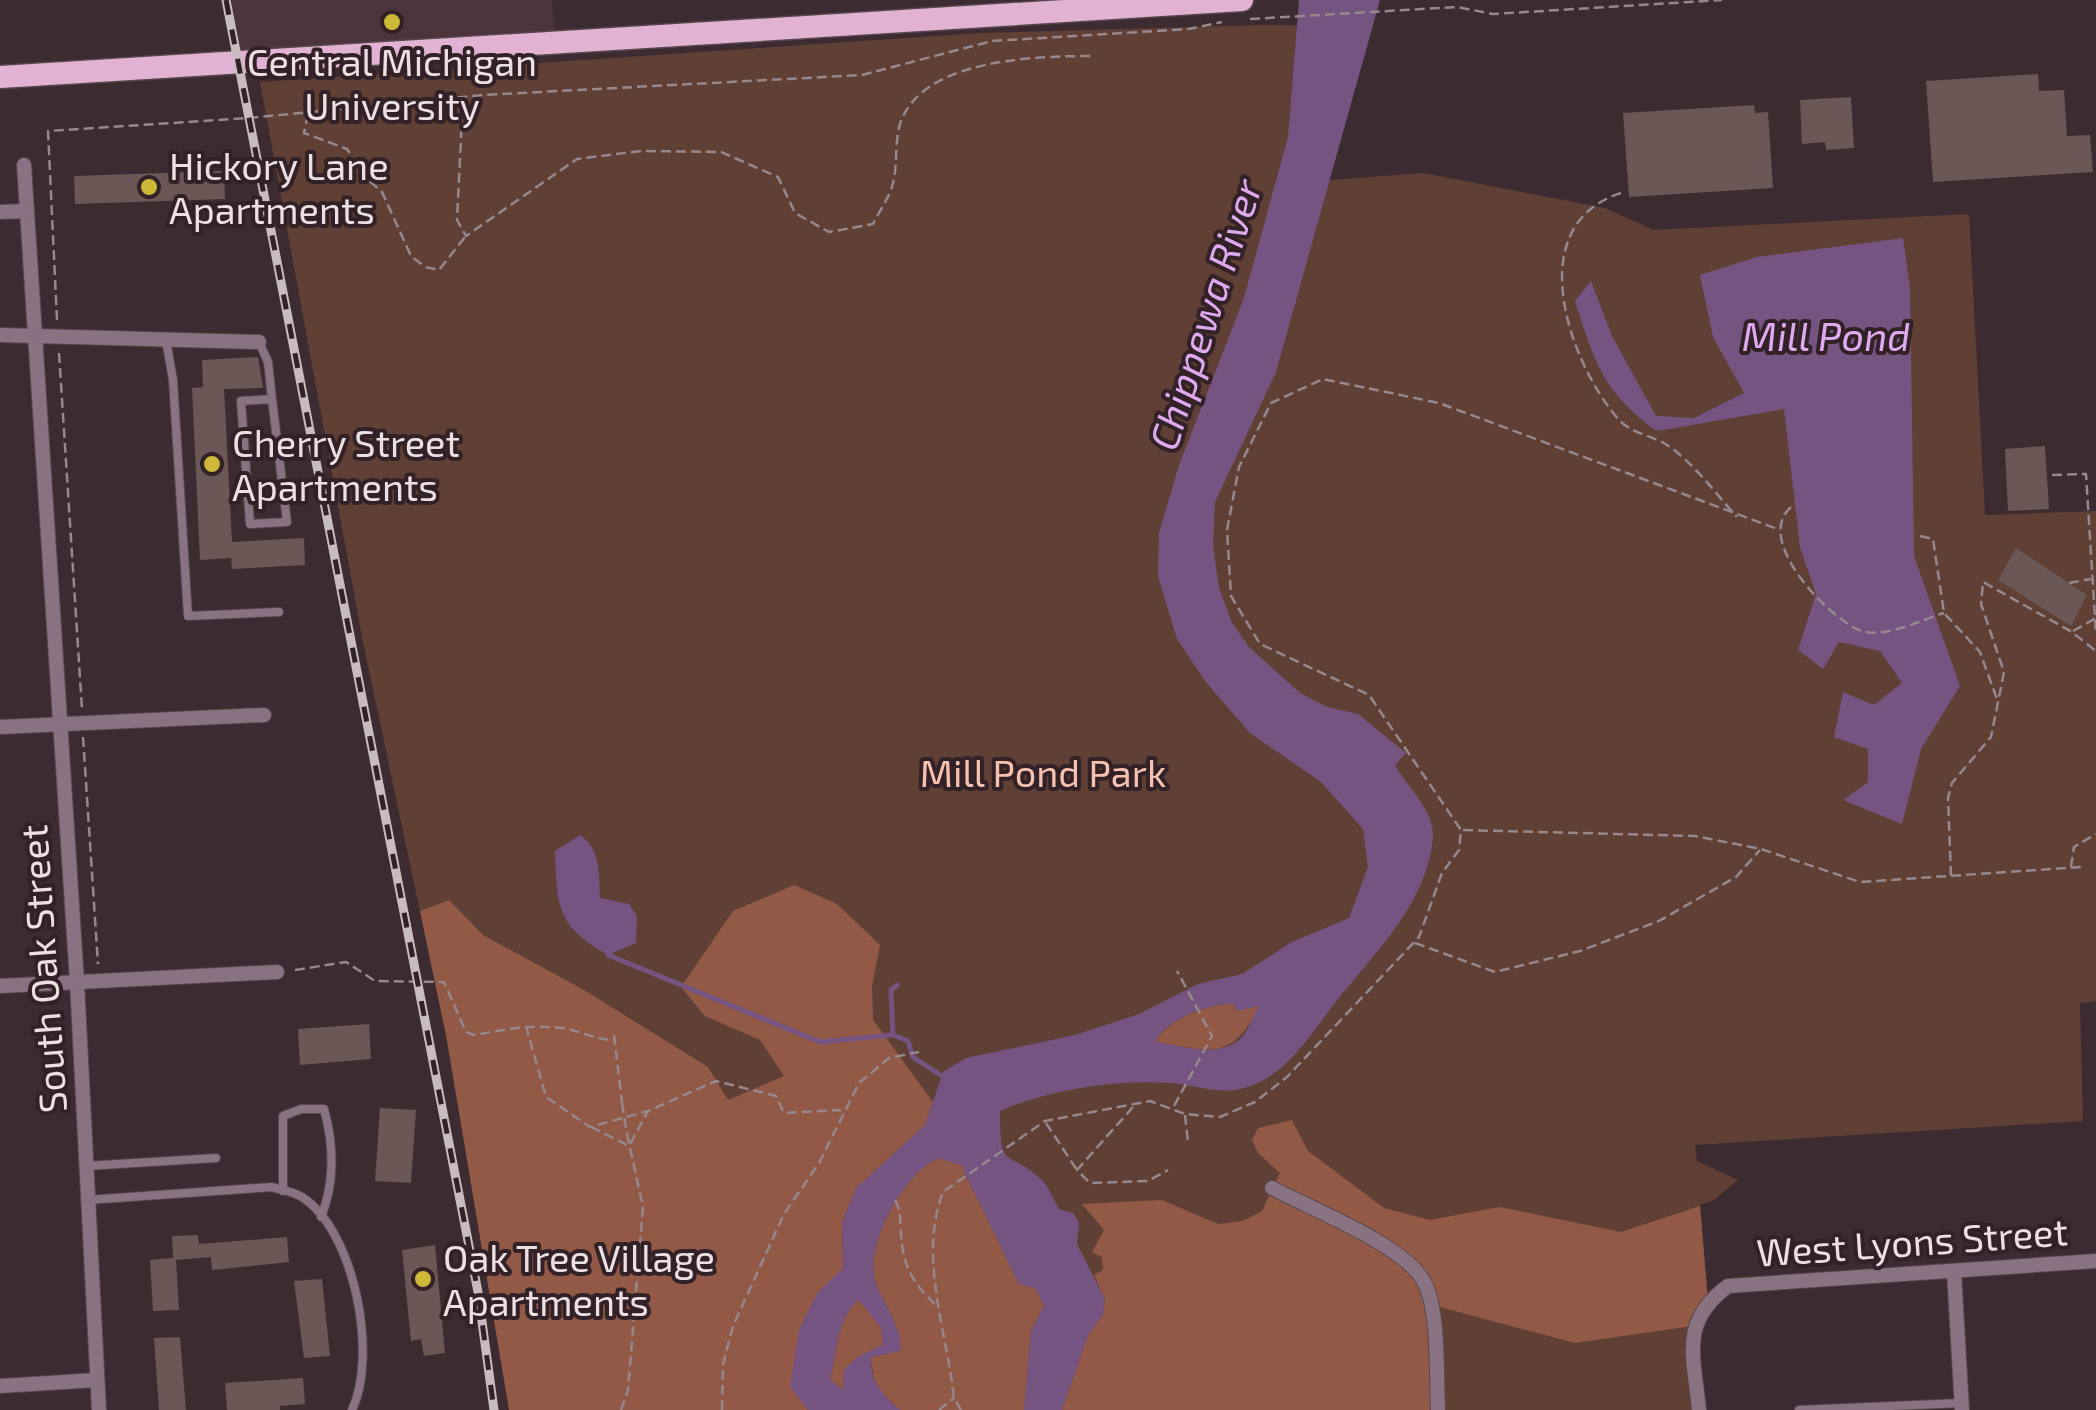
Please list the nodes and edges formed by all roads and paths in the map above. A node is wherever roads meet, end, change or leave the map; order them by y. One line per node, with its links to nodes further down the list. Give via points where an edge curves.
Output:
1 (1722, 0): 3 (path, via 1494,14 1456,7 1270,18)
2 (1072, 6): 3 (main road); 5 (main road)
3 (1240, 13): 6 (path, via 1189,30 992,42 862,75)
4 (1095, 56): 12 (path, via 1042,56 957,72 920,91 900,122 893,185 873,224 829,232 795,213 778,178 721,152 641,151 577,159)
5 (0, 77)
6 (463, 96): 7 (path); 12 (path, via 457,220)
7 (309, 112): 12 (path, via 304,132 347,149 382,192 411,256 439,270); 15 (path, via 48,130)
8 (24, 165): 10 (street, South Oak Street)
9 (1620, 193): 21 (path, via 1598,200 1565,237 1562,303 1585,374 1622,424 1668,446)
10 (26, 211): 11 (street); 13 (street, South Oak Street)
11 (0, 212)
12 (466, 236)
13 (32, 333): 14 (street); 15 (street); 35 (street, South Oak Street)
14 (0, 335)
15 (58, 336): 16 (street); 34 (path)
16 (166, 340): 17 (street); 26 (lane, via 188,616)
17 (258, 342): 18 (lane)
18 (272, 399): 18 (lane, via 241,401 250,524 288,522)
19 (2052, 475): 24 (path, via 2086,474)
20 (1790, 507): 22 (path)
21 (1738, 518): 22 (path); 37 (path, via 1439,404 1323,380 1270,403 1239,467 1228,530 1231,596 1260,644 1369,695)
22 (1780, 530): 27 (path, via 1786,558 1806,586 1859,630 1878,632)
23 (1920, 536): 27 (path, via 1933,539)
24 (2093, 579): 25 (path); 28 (path)
25 (2069, 583)
26 (279, 612)
27 (1944, 613): 32 (path, via 1980,652)
28 (2096, 618): 29 (path); 30 (path)
29 (2072, 632): 31 (path); 32 (path, via 1983,582 1980,604 2004,672)
30 (2096, 634)
31 (2096, 651)
32 (1999, 704): 42 (path, via 1991,737 1952,783)
33 (264, 715): 34 (street)
34 (82, 723): 35 (street); 46 (path)
35 (58, 724): 36 (street); 47 (street, South Oak Street)
36 (0, 726)
37 (1461, 830): 39 (path, via 1695,836); 43 (path, via 1459,850 1442,873)
38 (2096, 834): 40 (path, via 2074,847)
39 (1762, 848): 42 (path, via 1860,882); 43 (path, via 1736,878 1659,920 1580,951 1495,972)
40 (2071, 868): 41 (path); 42 (path)
41 (2081, 868)
42 (1951, 877)
43 (1414, 942): 55 (path, via 1255,1102 1220,1117)
44 (1177, 971): 52 (path, via 1212,1036)
45 (277, 972): 46 (street); 49 (path, via 346,962 375,981 430,978 444,982 466,1032)
46 (99, 981): 47 (street)
47 (77, 982): 48 (street); 61 (street, South Oak Street)
48 (0, 986)
49 (526, 1026): 57 (path, via 546,1097); 59 (path, bridge, via 614,1038)
50 (919, 1052): 53 (path, via 889,1058 859,1083)
51 (1135, 1106): 52 (path); 56 (path); 62 (path)
52 (1174, 1107): 55 (path)
53 (843, 1110): 54 (path, via 784,1112 776,1096 716,1081); 79 (path, via 819,1163 784,1214 733,1326)
54 (648, 1112): 57 (path); 59 (path)
55 (1185, 1114): 58 (path)
56 (1045, 1121): 62 (path); 71 (path, via 943,1192 933,1237)
57 (590, 1127): 59 (path)
58 (1188, 1143)
59 (630, 1146): 78 (path, via 643,1242 628,1390)
60 (216, 1158): 61 (lane)
61 (86, 1166): 66 (street, South Oak Street)
62 (1077, 1170): 63 (path, via 1090,1184 1148,1181)
63 (1168, 1170)
64 (1272, 1188): 82 (street, via 1396,1254 1423,1278 1432,1305)
65 (283, 1191): 66 (lane); 68 (lane, via 302,1197); 68 (lane, via 283,1116 324,1109 332,1190)
66 (88, 1200): 72 (street, South Oak Street)
67 (895, 1200): 71 (path, via 912,1283)
68 (321, 1218): 77 (lane, via 336,1232 359,1307 362,1390)
69 (2096, 1261): 70 (street, West Lyons Street)
70 (1954, 1272): 75 (street); 83 (street, West Lyons Street, via 1728,1286 1692,1326)
71 (939, 1308): 74 (path)
72 (97, 1380): 73 (street); 76 (street, South Oak Street)
73 (0, 1386)
74 (954, 1398): 80 (path); 81 (path)
75 (1961, 1406): 84 (lane)
76 (99, 1410)
77 (352, 1410)
78 (620, 1410)
79 (722, 1410)
80 (939, 1410)
81 (962, 1410)
82 (1438, 1410)
83 (1699, 1410)
84 (1799, 1410)

